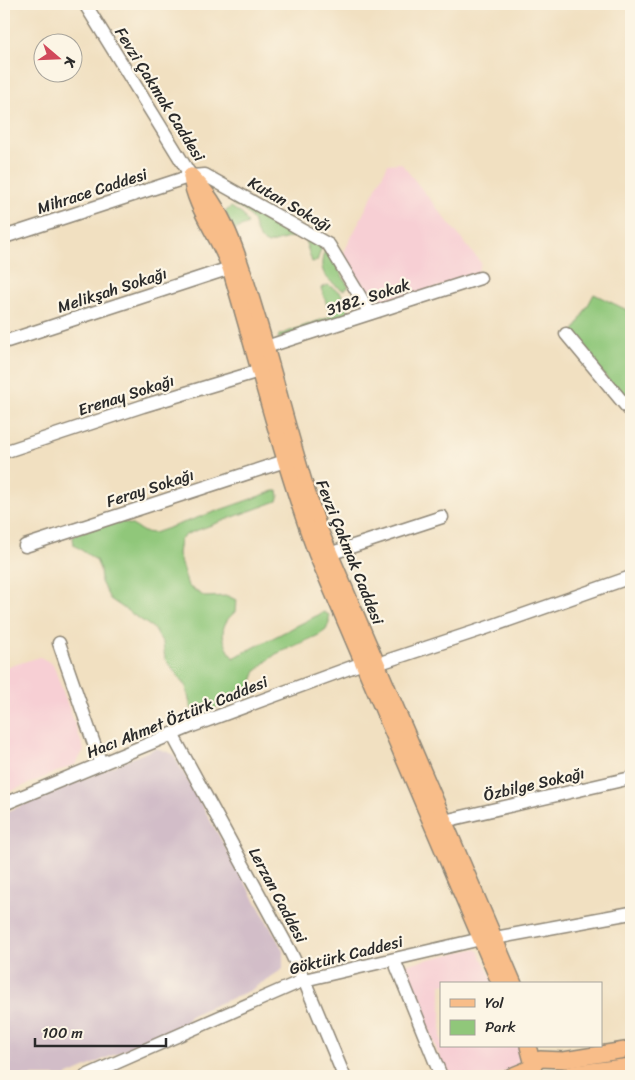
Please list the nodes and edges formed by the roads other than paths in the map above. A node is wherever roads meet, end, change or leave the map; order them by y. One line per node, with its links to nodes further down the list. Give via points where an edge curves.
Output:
1 (84, 4): 2 (street, Fevzi Çakmak Caddesi)
2 (191, 176): 3 (street, Mihrace Caddesi); 4 (main road, Fevzi Çakmak Caddesi, via 194,194); 6 (street, Kutan Sokağı, via 212,178 330,245); 9 (main road, Fevzi Çakmak Caddesi, via 208,195 234,247)
3 (4, 236)
4 (230, 268): 8 (street, Melikşah Sokağı); 10 (main road, Fevzi Çakmak Caddesi)
5 (480, 278): 6 (street, 3182. Sokak)
6 (370, 313): 9 (street, 3182. Sokak)
7 (566, 334): 11 (street)
8 (4, 342)
9 (266, 347): 16 (main road, Fevzi Çakmak Caddesi, via 304,485)
10 (259, 370): 12 (street, Erenay Sokağı); 13 (main road, Fevzi Çakmak Caddesi)
11 (631, 412)
12 (4, 452)
13 (285, 461): 15 (street, Feray Sokağı); 19 (main road, Fevzi Çakmak Caddesi, via 316,553)
14 (442, 517): 16 (street)
15 (25, 546)
16 (330, 554): 19 (main road, Fevzi Çakmak Caddesi)
17 (631, 577): 19 (street, Hacı Ahmet Öztürk Caddesi, via 486,628)
18 (59, 643): 21 (street)
19 (370, 664): 20 (street, Hacı Ahmet Öztürk Caddesi); 24 (main road, Fevzi Çakmak Caddesi); 26 (main road, Fevzi Çakmak Caddesi)
20 (172, 734): 21 (street, Hacı Ahmet Öztürk Caddesi); 28 (street, Lerzan Caddesi)
21 (101, 764): 23 (street, Hacı Ahmet Öztürk Caddesi)
22 (631, 778): 24 (street, Özbilge Sokağı)
23 (4, 804)
24 (444, 821): 26 (main road, Fevzi Çakmak Caddesi)
25 (631, 913): 26 (street, Göktürk Caddesi)
26 (488, 939): 27 (street, Göktürk Caddesi); 29 (main road, Fevzi Çakmak Caddesi); 30 (main road, Fevzi Çakmak Caddesi)
27 (394, 960): 28 (street, Göktürk Caddesi); 39 (street)
28 (304, 980): 37 (street, Göktürk Caddesi); 38 (street, Lerzan Caddesi)
29 (499, 982)
30 (513, 982)
31 (528, 1048): 36 (main road)
32 (543, 1048): 34 (main road)
33 (631, 1049): 34 (main road)
34 (552, 1060): 36 (main road, via 540,1059); 41 (main road, via 557,1065)
35 (631, 1066): 42 (main road)
36 (532, 1071): 40 (main road)
37 (86, 1076)
38 (344, 1076)
39 (441, 1076)
40 (511, 1076)
41 (558, 1076)
42 (564, 1076)

